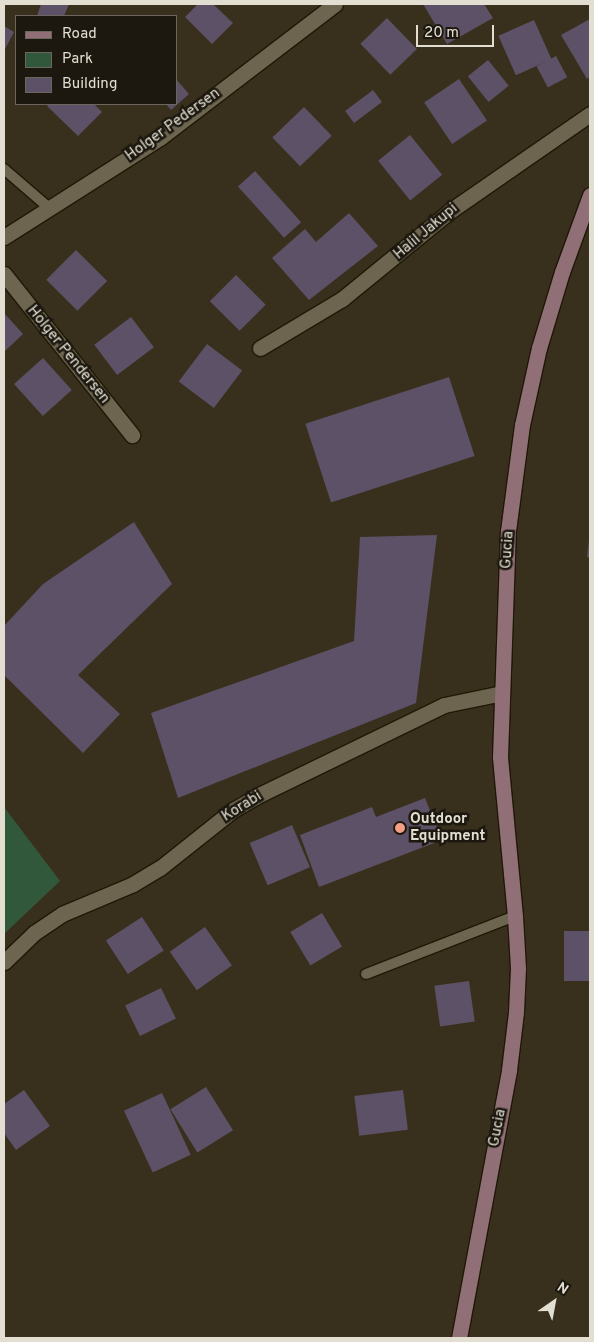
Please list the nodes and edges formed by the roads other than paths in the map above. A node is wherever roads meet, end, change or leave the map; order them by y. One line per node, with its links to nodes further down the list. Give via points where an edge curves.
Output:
1 (335, 4): 5 (street, Holger Pedersen, via 162,137)
2 (590, 114): 8 (street, Halil Jakupi, via 465,199 342,299)
3 (4, 169): 5 (lane)
4 (590, 195): 10 (street, Gucia, via 562,272 522,424 508,531)
5 (48, 207): 6 (street, Holger Pedersen)
6 (4, 237)
7 (4, 274): 9 (street, Holger Pendersen)
8 (260, 348)
9 (132, 435)
10 (502, 692): 11 (street, Gucia, via 501,766); 12 (street, Korabi, via 444,705 260,794 233,810 160,868 133,884 62,914 34,933)
11 (515, 916): 13 (lane); 14 (street, Gucia, via 518,968 509,1070)
12 (4, 962)
13 (366, 974)
14 (459, 1338)

